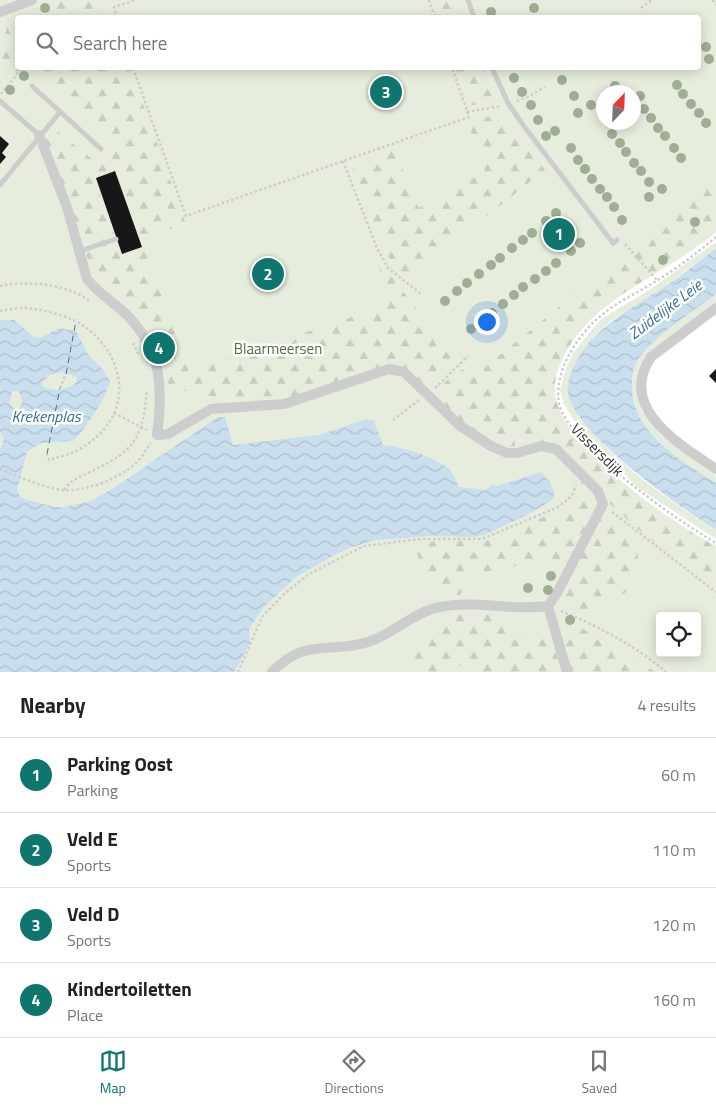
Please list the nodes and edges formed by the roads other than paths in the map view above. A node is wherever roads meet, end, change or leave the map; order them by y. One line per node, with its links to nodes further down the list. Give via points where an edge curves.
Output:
1 (32, 0): 3 (street)
2 (468, 0): 4 (lane)
3 (0, 12)
4 (473, 15)
5 (493, 70): 13 (lane, via 508,103 544,154 612,243)
6 (32, 86): 8 (lane)
7 (0, 101): 9 (lane)
8 (60, 112): 9 (lane); 10 (lane)
9 (39, 135): 11 (lane); 14 (street)
10 (101, 149)
11 (0, 185)
12 (116, 239): 14 (lane)
13 (617, 240)
14 (80, 251): 17 (street, via 87,279 136,324 150,348 162,389 153,433 168,434 211,409 284,404 388,369 404,372 459,425 491,446 507,453 549,446 562,453 598,491 603,504)
15 (716, 308): 16 (street, via 652,357 645,366 640,392 645,407 658,424 690,452)
16 (716, 469)
17 (548, 606): 18 (street, via 439,607 369,642 316,647 300,652); 19 (street)
18 (272, 672)
19 (567, 672)

